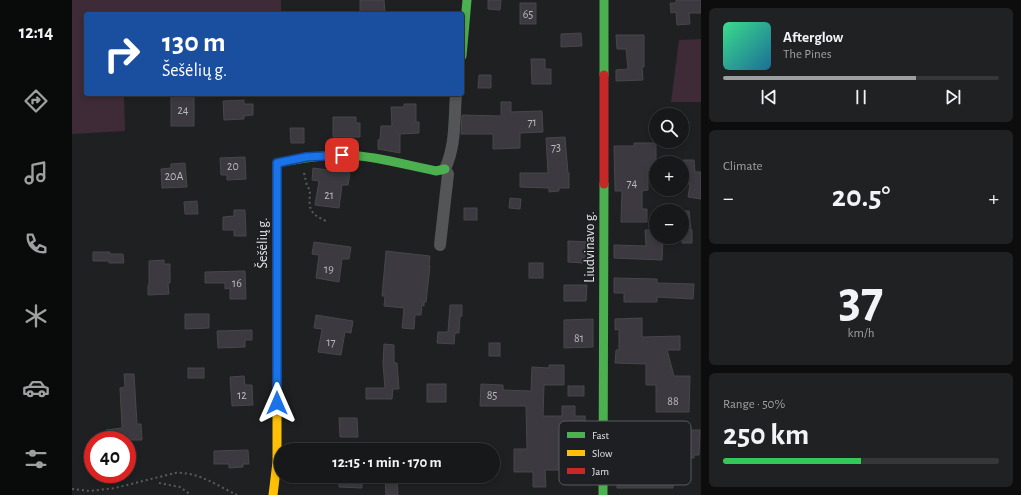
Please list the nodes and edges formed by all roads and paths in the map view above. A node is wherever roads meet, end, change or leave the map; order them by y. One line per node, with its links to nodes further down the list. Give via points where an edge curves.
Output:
1 (466, 0): 3 (street)
2 (604, 0): 9 (street, Liudvinavo g.)
3 (464, 28)
4 (456, 96): 6 (street, via 454,139)
5 (304, 158): 6 (street, Šešėlių g., via 342,155 377,159 436,172); 7 (path, via 304,176 310,190 309,207 315,217); 15 (street, Šešėlių g., via 277,163 277,462)
6 (446, 169): 8 (street, via 448,174)
7 (326, 222)
8 (440, 245)
9 (603, 421)
10 (159, 483): 13 (path, via 180,487)
11 (603, 485): 16 (street, Liudvinavo g.)
12 (72, 489): 14 (path, via 90,491 115,488 183,472)
13 (191, 495)
14 (237, 495)
15 (274, 495)
16 (603, 495)

